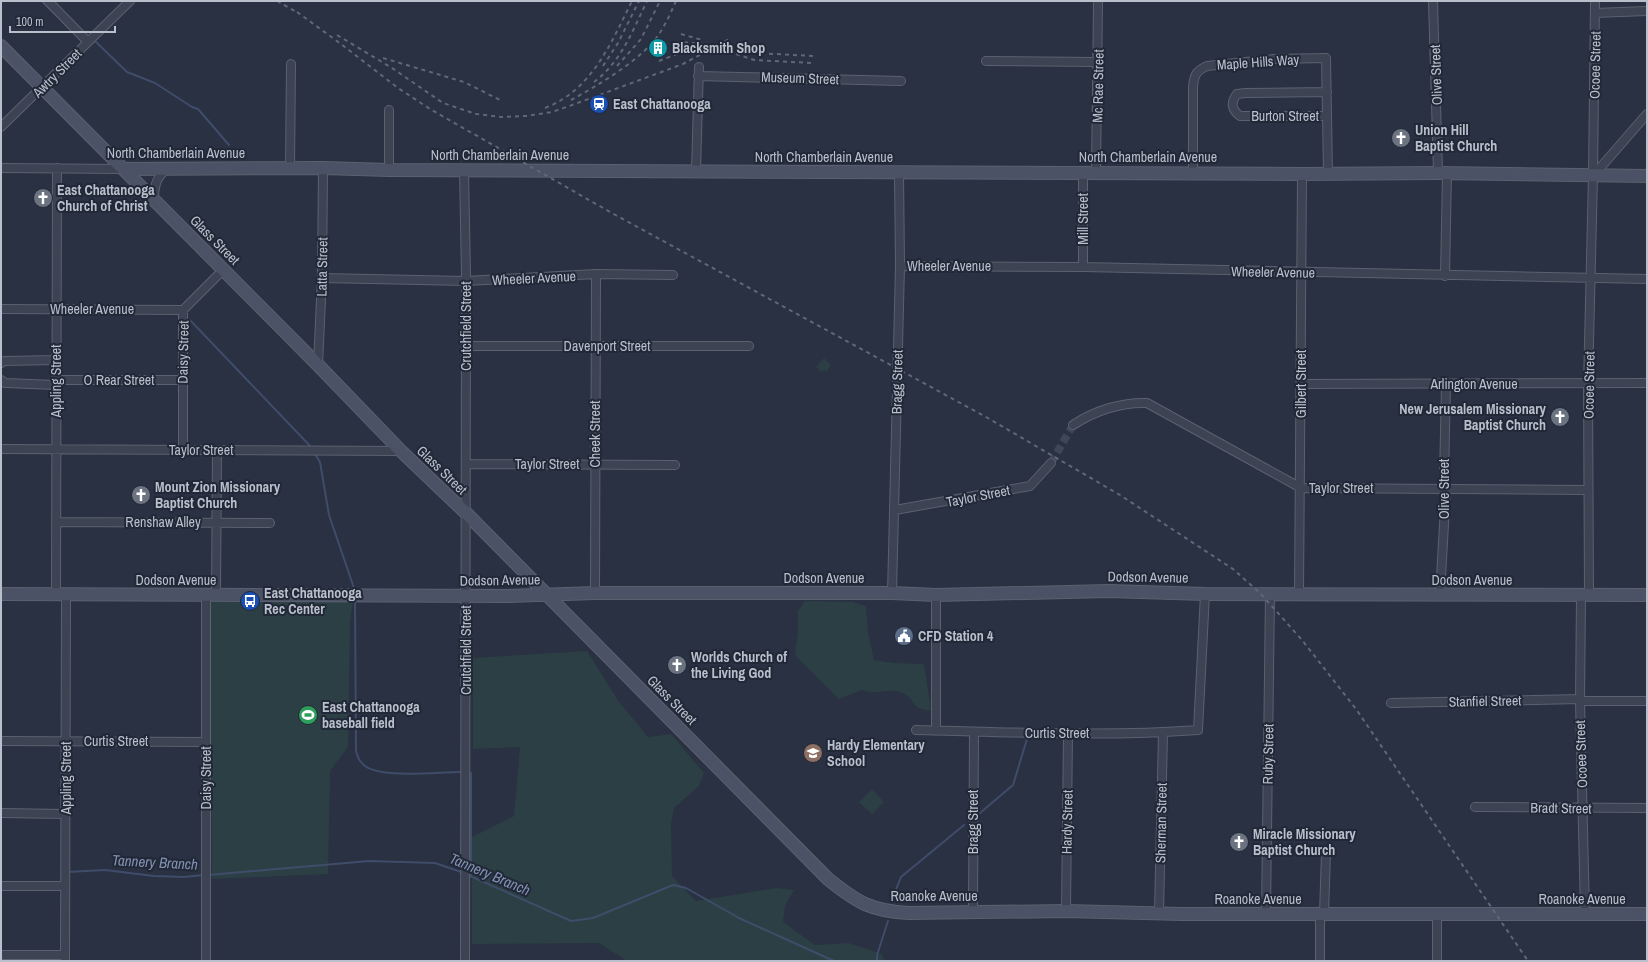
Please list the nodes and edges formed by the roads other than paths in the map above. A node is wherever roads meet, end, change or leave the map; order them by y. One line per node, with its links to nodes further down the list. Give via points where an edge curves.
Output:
1 (48, 1): 8 (street)
2 (130, 1): 8 (street, Awtry Street)
3 (1098, 1): 11 (street, Mc Rae Street)
4 (1433, 1): 36 (street, Olive Street)
5 (1595, 1): 7 (street, Ocoee Street)
6 (1647, 11): 7 (street)
7 (1596, 13): 38 (street, Ocoee Street)
8 (88, 42): 16 (street, Awtry Street)
9 (1, 46): 16 (street, Glass Street)
10 (986, 61): 11 (street)
11 (1098, 62): 33 (street, Mc Rae Street)
12 (291, 64): 24 (street)
13 (698, 67): 14 (street)
14 (698, 76): 15 (street, Museum Street); 30 (street)
15 (901, 81)
16 (43, 88): 21 (street, Awtry Street); 26 (street, Glass Street)
17 (1327, 92): 20 (street); 20 (street, Burton Street, via 1237,94 1232,106 1240,116); 34 (street, Maple Hills Way, via 1326,58 1274,59 1199,69 1194,76 1193,87)
18 (389, 110): 28 (street)
19 (1647, 114): 38 (street)
20 (1328, 116): 35 (street)
21 (1, 127)
22 (1, 168): 23 (street, North Chamberlain Avenue)
23 (57, 168): 26 (street, North Chamberlain Avenue); 53 (street, Appling Street)
24 (290, 168): 25 (street, North Chamberlain Avenue); 27 (street, North Chamberlain Avenue)
25 (323, 168): 28 (street, North Chamberlain Avenue); 48 (street, Latta Street)
26 (124, 169): 27 (street, North Chamberlain Avenue); 40 (street, Glass Street)
27 (167, 169): 40 (street, via 154,188)
28 (389, 170): 29 (street, North Chamberlain Avenue)
29 (464, 170): 30 (street, North Chamberlain Avenue); 51 (street, Crutchfield Street)
30 (696, 171): 31 (street, North Chamberlain Avenue)
31 (899, 172): 32 (street, North Chamberlain Avenue); 41 (street, Bragg Street)
32 (1083, 172): 33 (street, North Chamberlain Avenue); 42 (street, Mill Street)
33 (1096, 172): 34 (street, North Chamberlain Avenue)
34 (1193, 172): 37 (street, North Chamberlain Avenue)
35 (1328, 173): 36 (street, North Chamberlain Avenue); 37 (street, North Chamberlain Avenue)
36 (1442, 173): 38 (street, North Chamberlain Avenue); 47 (street, Olive Street)
37 (1302, 174): 44 (street, Gilbert Street)
38 (1593, 176): 39 (street, North Chamberlain Avenue); 49 (street, Ocoee Street)
39 (1647, 176)
40 (154, 200): 43 (street, Glass Street)
41 (900, 266): 42 (street, Wheeler Avenue); 81 (street, Bragg Street)
42 (1083, 267): 44 (street, Wheeler Avenue)
43 (223, 270): 54 (street, Daisy Street); 60 (street, Glass Street)
44 (1302, 273): 47 (street, Wheeler Avenue); 64 (street, Gilbert Street)
45 (596, 274): 46 (street, Wheeler Avenue); 51 (street, Wheeler Avenue); 56 (street, Cheek Street)
46 (673, 275)
47 (1446, 276): 49 (street, Wheeler Avenue)
48 (322, 278): 51 (street, Wheeler Avenue); 60 (street, Latta Street)
49 (1591, 278): 50 (street, Wheeler Avenue); 67 (street, Ocoee Street)
50 (1647, 279)
51 (466, 281): 55 (street, Crutchfield Street)
52 (1, 309): 53 (street, Wheeler Avenue)
53 (56, 309): 54 (street, Wheeler Avenue); 58 (street, Appling Street)
54 (183, 310): 62 (street, Daisy Street)
55 (466, 346): 56 (street, Davenport Street); 75 (street, Crutchfield Street)
56 (595, 346): 57 (street, Davenport Street); 76 (street, Cheek Street)
57 (749, 346)
58 (56, 360): 59 (street); 63 (street, Appling Street)
59 (1, 363)
60 (318, 365): 73 (street, Glass Street)
61 (1, 380): 63 (street, O Rear Street, via 5,383)
62 (182, 380): 63 (street, O Rear Street); 71 (street, Daisy Street)
63 (56, 382): 70 (street, Appling Street)
64 (1301, 384): 65 (street, Arlington Avenue); 78 (street, Gilbert Street)
65 (1446, 384): 67 (street, Arlington Avenue); 79 (street, Olive Street)
66 (1647, 384): 67 (street, Arlington Avenue)
67 (1588, 385): 80 (street, Ocoee Street)
68 (1073, 425): 78 (street, Taylor Street, via 1095,412 1147,402)
69 (1, 449): 70 (street, Taylor Street)
70 (56, 449): 71 (street, Taylor Street); 83 (street, Appling Street)
71 (183, 450): 72 (street, Taylor Street)
72 (217, 450): 73 (street, Taylor Street); 84 (street, Daisy Street)
73 (401, 451): 82 (street, Glass Street)
74 (1051, 463): 81 (street, Taylor Street, via 1030,486)
75 (466, 464): 76 (street, Taylor Street); 82 (street, Crutchfield Street)
76 (595, 464): 77 (street, Taylor Street); 86 (street, Cheek Street)
77 (675, 465)
78 (1301, 488): 79 (street, Taylor Street); 93 (street, Gilbert Street)
79 (1446, 489): 80 (street, Taylor Street); 96 (street, Olive Street)
80 (1588, 490): 97 (street, Ocoee Street)
81 (895, 510): 87 (street, Bragg Street)
82 (466, 514): 90 (street, Glass Street); 99 (street, Crutchfield Street)
83 (56, 522): 84 (street, Renshaw Alley); 89 (street, Appling Street)
84 (217, 522): 85 (street, Renshaw Alley); 94 (street, Daisy Street)
85 (270, 523)
86 (595, 593): 87 (street, Dodson Avenue); 90 (street, Dodson Avenue)
87 (892, 593): 95 (street, Dodson Avenue)
88 (1, 594): 89 (street, Dodson Avenue)
89 (61, 594): 94 (street, Dodson Avenue); 109 (street, Appling Street)
90 (546, 594): 99 (street, Dodson Avenue); 119 (street, Glass Street, via 828,879 850,897)
91 (1205, 594): 92 (street, Dodson Avenue); 95 (street, Dodson Avenue, via 1109,591); 107 (street, Curtis Street, via 1198,730)
92 (1270, 594): 93 (street, Dodson Avenue); 123 (street, Ruby Street)
93 (1299, 594): 96 (street, Dodson Avenue)
94 (211, 595): 99 (street, Dodson Avenue); 110 (street, Daisy Street)
95 (936, 595): 104 (street)
96 (1440, 595): 97 (street, Dodson Avenue)
97 (1585, 595): 98 (street, Dodson Avenue); 100 (street, Ocoee Street)
98 (1647, 595)
99 (466, 596): 131 (street, Crutchfield Street)
100 (1580, 700): 101 (street, Stanfiel Street); 102 (street, Stanfiel Street); 112 (street, Ocoee Street)
101 (1647, 701)
102 (1391, 703)
103 (916, 730): 104 (street, Curtis Street)
104 (936, 730): 105 (street, Curtis Street)
105 (974, 732): 106 (street, Curtis Street); 121 (street, Bragg Street)
106 (1068, 733): 107 (street, Curtis Street); 120 (street, Hardy Street)
107 (1162, 733): 122 (street, Sherman Street)
108 (1, 741): 109 (street, Curtis Street)
109 (66, 741): 110 (street, Curtis Street); 115 (street, Appling Street)
110 (206, 742): 130 (street, Daisy Street)
111 (1475, 807): 112 (street, Bradt Street)
112 (1583, 808): 113 (street, Bradt Street); 125 (street, Ocoee Street)
113 (1647, 808)
114 (1, 813): 115 (street)
115 (65, 814): 118 (street, Appling Street)
116 (1326, 852): 126 (street)
117 (1, 886): 118 (street)
118 (65, 886): 129 (street, Appling Street)
119 (870, 907): 121 (street, Roanoke Avenue, via 886,912)
120 (1066, 911): 121 (street, Roanoke Avenue); 122 (street, Roanoke Avenue)
121 (973, 912)
122 (1159, 913): 123 (street, Roanoke Avenue)
123 (1266, 913): 126 (street, Roanoke Avenue)
124 (1437, 913): 125 (street, Roanoke Avenue); 126 (street, Roanoke Avenue); 133 (street)
125 (1586, 913): 127 (street, Roanoke Avenue)
126 (1322, 914): 132 (street)
127 (1647, 914)
128 (1, 955): 129 (street)
129 (65, 958)
130 (206, 961)
131 (465, 961)
132 (1320, 961)
133 (1437, 961)

